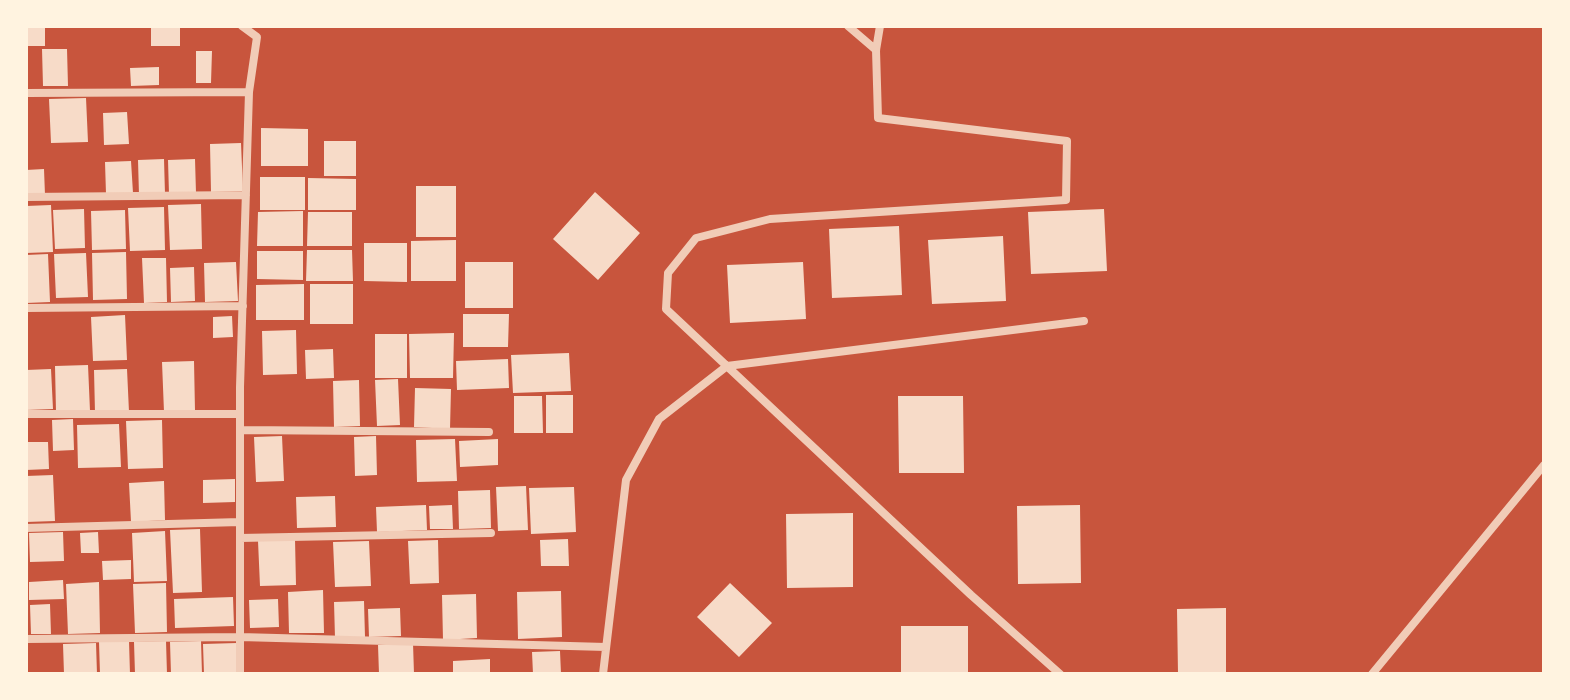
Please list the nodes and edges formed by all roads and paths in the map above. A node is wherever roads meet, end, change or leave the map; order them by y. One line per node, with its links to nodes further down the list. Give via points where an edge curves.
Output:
1 (242, 26): 5 (street, via 257,37)
2 (848, 26): 4 (street)
3 (880, 26): 4 (street)
4 (876, 50): 12 (street, via 878,118 1067,141 1066,200 770,219 696,238 668,273 666,309)
5 (249, 92): 6 (street); 7 (street)
6 (26, 93)
7 (246, 195): 8 (street); 9 (street)
8 (26, 197)
9 (243, 306): 10 (street); 14 (street)
10 (26, 308)
11 (1084, 321): 12 (street)
12 (727, 366): 24 (street, via 659,419 626,480); 27 (street)
13 (26, 414): 14 (street)
14 (240, 414): 15 (street)
15 (240, 430): 16 (street); 18 (street)
16 (489, 432)
17 (1544, 465): 28 (street)
18 (240, 522): 19 (street); 21 (street)
19 (26, 528)
20 (491, 533): 21 (street)
21 (240, 538): 22 (street)
22 (240, 637): 23 (street); 24 (street); 25 (street)
23 (26, 639)
24 (606, 647): 26 (street)
25 (240, 674)
26 (603, 674)
27 (1060, 674)
28 (1372, 674)

